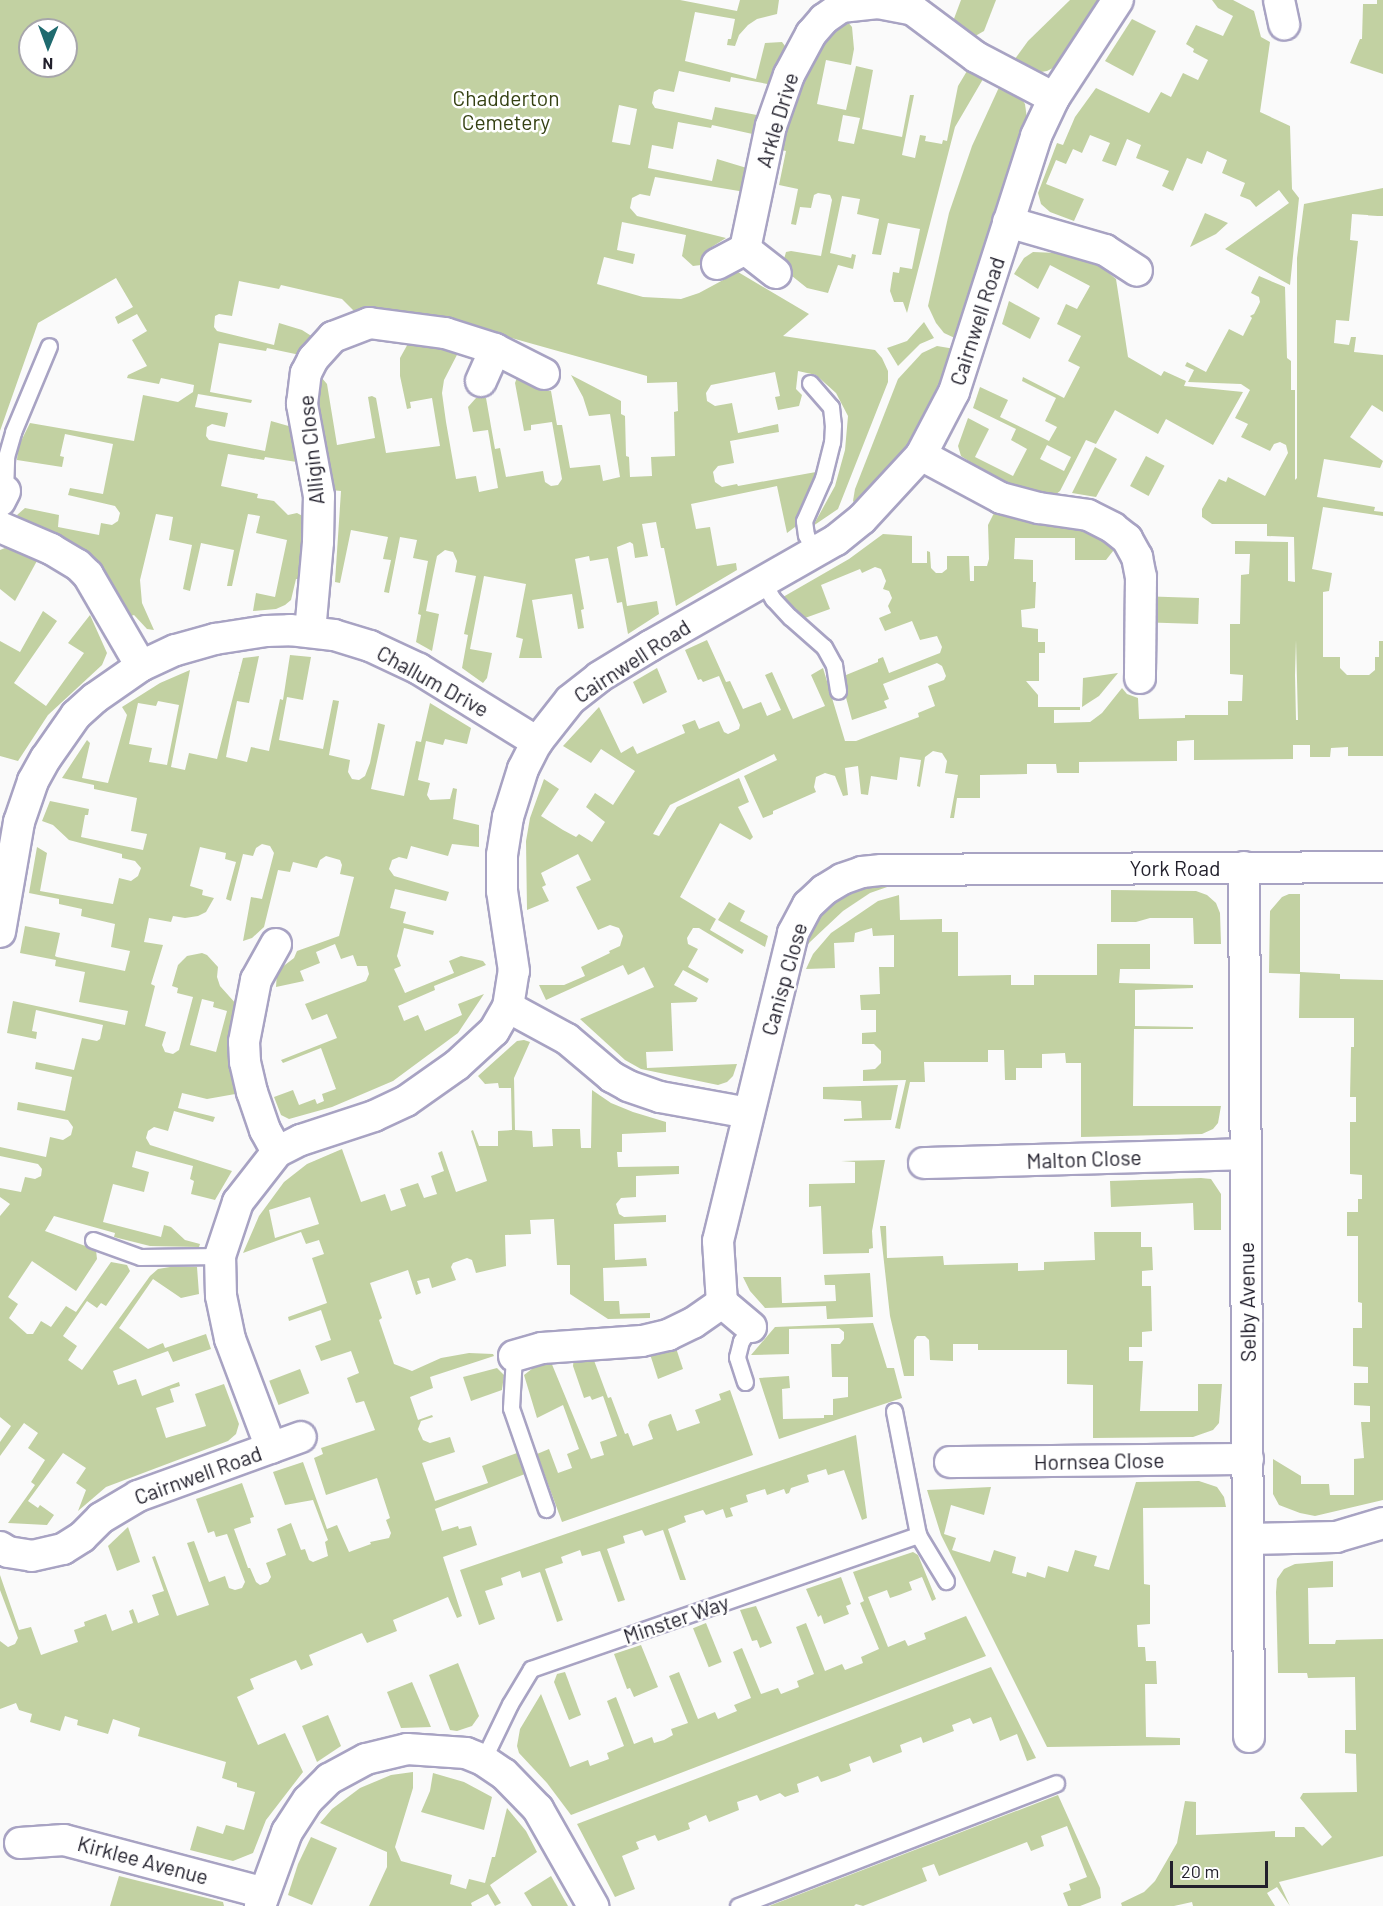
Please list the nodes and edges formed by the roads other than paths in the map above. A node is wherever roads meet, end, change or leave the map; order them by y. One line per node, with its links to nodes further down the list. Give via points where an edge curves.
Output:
1 (1118, 0): 3 (street, Cairnwell Road)
2 (839, 4): 3 (street, Arkle Drive, via 878,3 913,10 976,57); 5 (street, Arkle Drive, via 811,34 789,75 771,126)
3 (1054, 98): 4 (street, Cairnwell Road, via 1036,136)
4 (1008, 222): 7 (street, via 1108,240); 14 (street, Cairnwell Road, via 954,392)
5 (745, 249): 6 (street); 8 (street)
6 (717, 264)
7 (1137, 271)
8 (776, 273)
9 (50, 346): 15 (lane, via 13,432)
10 (495, 350): 11 (street, Alligin Close); 12 (street); 19 (street, Alligin Close, via 445,333 369,323 333,338 313,359 306,373 302,404 319,496)
11 (544, 374)
12 (481, 381)
13 (810, 383): 17 (lane, via 831,407 832,425 823,478 804,521)
14 (921, 455): 17 (street, Cairnwell Road, via 862,519); 21 (street, via 1001,498 1088,515 1113,528 1133,548 1140,570 1127,634)
15 (2, 496)
16 (0, 527): 20 (street, via 66,557 88,575)
17 (815, 552): 18 (street, Cairnwell Road)
18 (763, 582): 22 (lane, via 773,599 824,647 834,665); 23 (street, Cairnwell Road, via 592,683 570,700)
19 (310, 632): 20 (street, Challum Drive, via 225,637 176,650); 23 (street, Challum Drive, via 334,635 385,652)
20 (141, 666): 24 (street, Challum Drive, via 95,698 61,735 33,781)
21 (1140, 678)
22 (838, 691)
23 (537, 742): 30 (street, Cairnwell Road, via 514,793 502,855 503,898 514,957)
24 (6, 856): 28 (street, Challum Drive)
25 (1244, 867): 26 (street, York Road); 27 (street, York Road); 33 (street, Selby Avenue)
26 (1383, 867)
27 (967, 869): 31 (street, Canisp Close, via 862,872 842,879 808,905 795,927 785,958)
28 (0, 932)
29 (276, 944): 32 (street, via 247,975 245,1062 265,1130)
30 (508, 1007): 31 (street, via 567,1039 628,1086); 32 (street, Cairnwell Road, via 477,1050 406,1101)
31 (749, 1113): 37 (street, Canisp Close, via 718,1241)
32 (277, 1152): 36 (street, Cairnwell Road, via 238,1202)
33 (1244, 1154): 34 (street, Malton Close); 44 (street, Selby Avenue)
34 (924, 1163)
35 (93, 1240): 36 (lane, via 140,1257)
36 (220, 1256): 43 (street, Cairnwell Road, via 221,1296 230,1339)
37 (722, 1304): 38 (street); 39 (street, via 668,1335 642,1341 552,1336)
38 (751, 1327): 40 (lane, via 741,1341 737,1357)
39 (514, 1356): 46 (lane, via 511,1408)
40 (745, 1382)
41 (894, 1411): 48 (lane)
42 (301, 1437): 43 (street, Cairnwell Road)
43 (271, 1448): 50 (street, Cairnwell Road, via 138,1496 101,1518 63,1549 32,1556 8,1552)
44 (1248, 1459): 45 (street, Hornsea Close); 49 (street, Selby Avenue)
45 (950, 1462)
46 (546, 1509)
47 (1383, 1523): 49 (street, via 1336,1537)
48 (918, 1535): 51 (lane); 53 (lane, Minster Way, via 531,1669)
49 (1249, 1539): 52 (street, Selby Avenue)
50 (0, 1546)
51 (946, 1581)
52 (1249, 1737)
53 (483, 1760): 56 (street, via 449,1751 391,1751 329,1779 308,1800 287,1832); 57 (street, via 504,1774 538,1809)
54 (1056, 1783): 58 (lane)
55 (20, 1843): 56 (street, Kirklee Avenue, via 64,1840)
56 (262, 1900)
57 (593, 1906)
58 (738, 1906)

